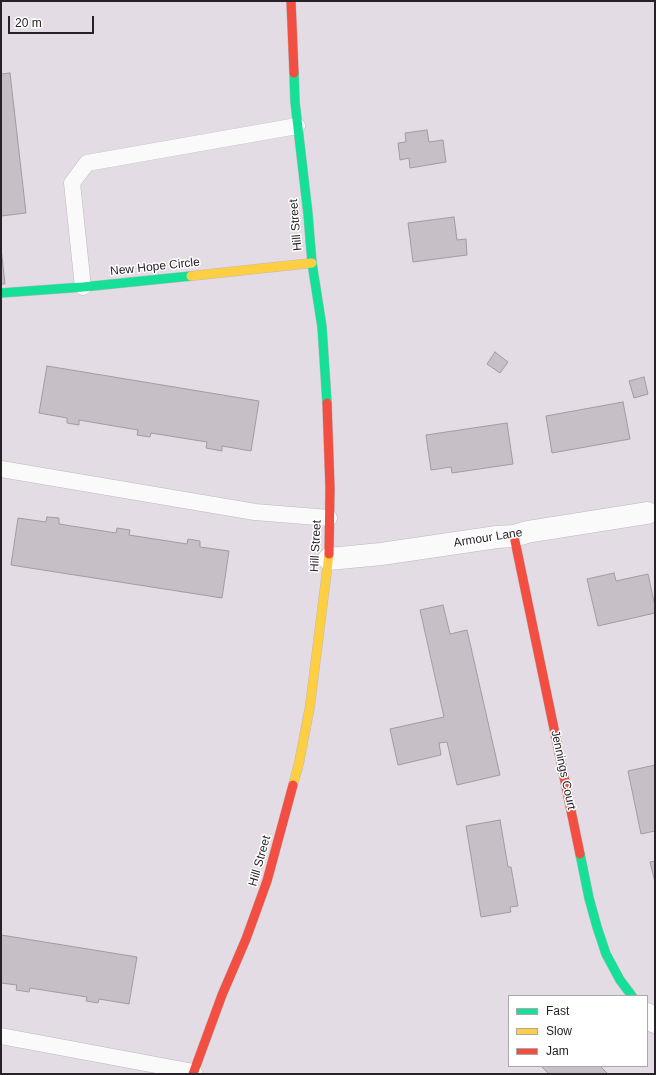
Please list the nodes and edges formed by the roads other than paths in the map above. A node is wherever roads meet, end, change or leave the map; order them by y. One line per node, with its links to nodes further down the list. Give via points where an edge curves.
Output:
1 (291, 1): 2 (street, Hill Street)
2 (297, 126): 3 (street, Hill Street); 4 (lane, via 87,163 72,183)
3 (312, 263): 4 (street, New Hope Circle); 8 (street, Hill Street, via 322,327 326,384)
4 (83, 287): 5 (street, New Hope Circle)
5 (1, 293)
6 (1, 469): 8 (lane, via 255,512)
7 (647, 513): 9 (street, Armour Lane)
8 (329, 518): 10 (street, Hill Street)
9 (514, 536): 10 (street, Armour Lane); 11 (street, Jennings Court, via 597,927 606,954)
10 (328, 559): 13 (street, Hill Street, via 310,706 299,763 267,881)
11 (631, 995)
12 (1, 1036): 13 (lane)
13 (194, 1073)

